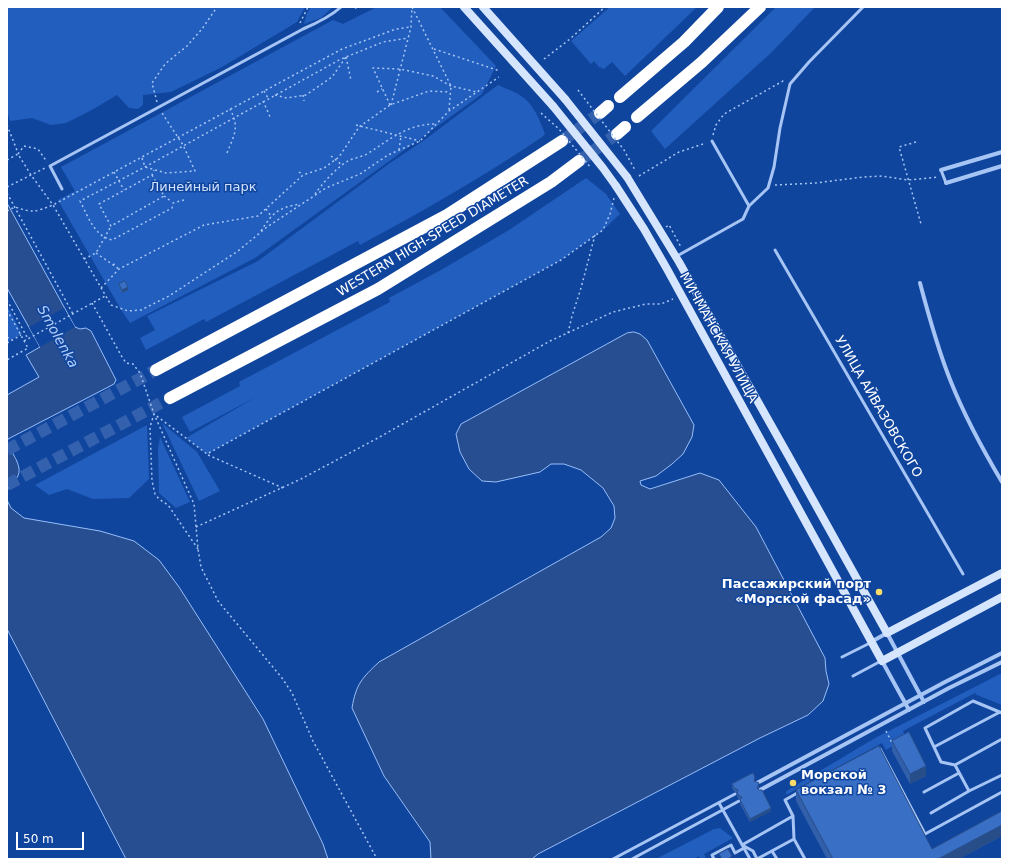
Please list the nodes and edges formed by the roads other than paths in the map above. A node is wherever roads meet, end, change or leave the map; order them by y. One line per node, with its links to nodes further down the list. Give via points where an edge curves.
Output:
1 (341, 7): 16 (lane, via 320,22 50,166)
2 (464, 7): 28 (main road, МИЧМАНСКАЯ УЛИЦА, bridge, via 553,106 603,168 644,229)
3 (483, 7): 19 (main road, МИЧМАНСКАЯ УЛИЦА, bridge, via 565,99 627,177)
4 (718, 7): 7 (highway, via 684,42)
5 (760, 7): 8 (highway, via 702,62)
6 (863, 7): 17 (lane, via 790,84 768,188)
7 (620, 97)
8 (637, 117)
9 (712, 141): 17 (lane)
10 (562, 142): 21 (highway, WESTERN HIGH-SPEED DIAMETER, via 447,215)
11 (1002, 152): 14 (street)
12 (579, 161): 22 (highway, WESTERN HIGH-SPEED DIAMETER, via 551,182 378,289)
13 (1002, 166): 15 (street)
14 (941, 170): 15 (lane)
15 (946, 183)
16 (62, 189)
17 (749, 206): 19 (lane, via 743,219)
18 (775, 250): 25 (lane, УЛИЦА АЙВАЗОВСКОГО)
19 (675, 257): 27 (main road, МИЧМАНСКАЯ УЛИЦА)
20 (920, 284): 23 (street, via 940,353 956,394)
21 (156, 370)
22 (170, 398)
23 (1002, 482)
24 (1002, 573): 27 (main road)
25 (963, 574)
26 (1002, 597): 29 (main road)
27 (887, 633): 28 (street); 29 (street, МИЧМАНСКАЯ УЛИЦА)
28 (871, 642): 31 (lane); 32 (main road, МИЧМАНСКАЯ УЛИЦА)
29 (897, 652): 32 (main road); 35 (street, МИЧМАНСКАЯ УЛИЦА)
30 (1002, 653): 35 (street)
31 (842, 657)
32 (882, 661): 34 (lane); 37 (street, МИЧМАНСКАЯ УЛИЦА)
33 (1002, 662): 36 (street)
34 (852, 676)
35 (921, 695): 36 (street, МИЧМАНСКАЯ УЛИЦА); 37 (street)
36 (924, 702): 38 (street)
37 (905, 703): 38 (street, МИЧМАНСКАЯ УЛИЦА); 46 (street)
38 (909, 710): 48 (street)
39 (1001, 712): 41 (lane); 41 (lane, via 973,701 925,728)
40 (1002, 739): 43 (lane)
41 (934, 747): 43 (lane, via 942,762)
42 (873, 752): 51 (lane, via 880,748 925,834)
43 (954, 765): 44 (lane)
44 (959, 773): 49 (lane); 50 (lane)
45 (1002, 775): 49 (lane)
46 (757, 783)
47 (805, 789): 57 (lane, via 785,800)
48 (760, 790)
49 (969, 791): 56 (lane)
50 (924, 792)
51 (1002, 792)
52 (735, 794): 54 (lane)
53 (739, 801): 55 (lane)
54 (719, 803): 55 (lane); 62 (lane)
55 (723, 810): 59 (lane); 63 (lane)
56 (930, 813)
57 (793, 816): 58 (lane); 59 (lane)
58 (794, 839): 60 (lane); 67 (lane)
59 (743, 846): 61 (lane); 64 (lane, via 735,853 730,845 712,855); 65 (lane, via 753,851)
60 (772, 851): 65 (lane); 66 (lane)
61 (749, 858)
62 (614, 859)
63 (632, 859)
64 (714, 859)
65 (757, 859)
66 (777, 859)
67 (805, 859)

